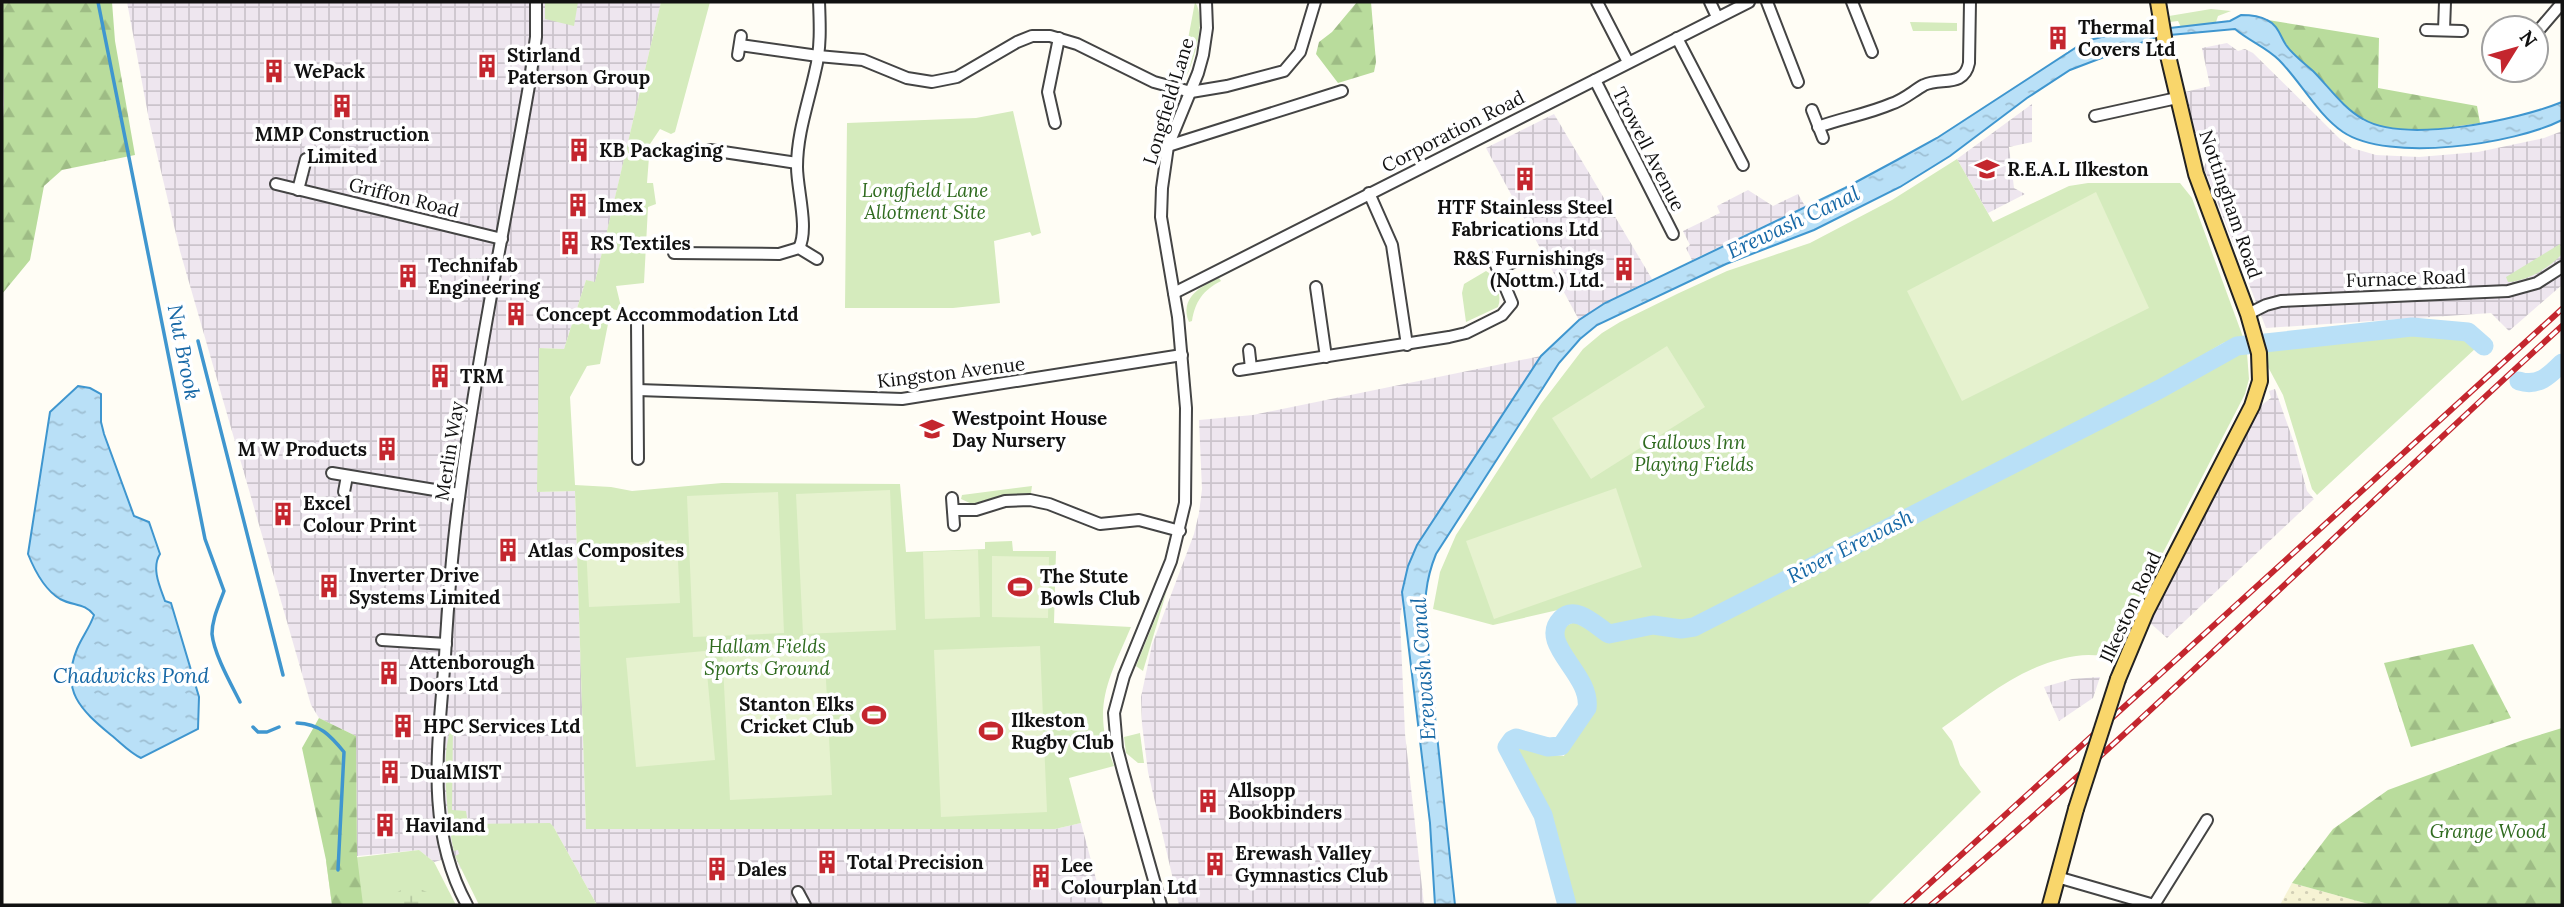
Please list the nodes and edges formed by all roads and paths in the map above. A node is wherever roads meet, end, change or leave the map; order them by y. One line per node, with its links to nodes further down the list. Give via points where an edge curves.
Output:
1 (536, 2): 46 (street, Merlin Way, via 530,79)
2 (820, 2): 23 (street)
3 (1206, 2): 28 (street, Longfield Lane, via 1203,55)
4 (1315, 2): 28 (street, via 1300,52 1284,71)
5 (1597, 2): 24 (street)
6 (1710, 2): 14 (street)
7 (1749, 2): 14 (street, Corporation Road)
8 (1768, 2): 26 (street)
9 (1852, 2): 22 (street)
10 (1970, 2): 35 (street, via 1969,63 1961,78 1928,83 1888,106)
11 (2158, 2): 30 (main road, Nottingham Road)
12 (2445, 2): 17 (street)
13 (2562, 4): 15 (street)
14 (1717, 17): 20 (street, Corporation Road)
15 (2550, 22)
16 (2426, 30): 17 (street)
17 (2444, 30): 18 (street)
18 (2462, 31)
19 (1059, 38): 23 (street, via 1032,36 957,77 932,82 906,78 863,60); 28 (street, via 1154,82); 34 (street, via 1048,92)
20 (1677, 38): 24 (street, Corporation Road); 40 (street)
21 (740, 45): 23 (street)
22 (1872, 52)
23 (818, 57): 41 (street)
24 (1628, 62): 25 (street, Corporation Road)
25 (1594, 80): 44 (street, Corporation Road); 45 (street, Trowell Avenue)
26 (1798, 82)
27 (1342, 91): 29 (street)
28 (1191, 92): 37 (street, Longfield Lane)
29 (1327, 96): 31 (street); 37 (street)
30 (2177, 98): 33 (street); 57 (main road, Nottingham Road, via 2198,181)
31 (1332, 109)
32 (1812, 110): 35 (street)
33 (2100, 111)
34 (1055, 123)
35 (1818, 127): 36 (street)
36 (1823, 138)
37 (1168, 146): 55 (street, Longfield Lane, via 1161,217)
38 (710, 150): 41 (street)
39 (306, 159): 43 (street)
40 (1737, 160)
41 (797, 163): 47 (street, via 803,225)
42 (276, 184): 43 (street, Griffon Road)
43 (298, 190): 46 (street, Griffon Road)
44 (1369, 193): 55 (street, Corporation Road); 61 (street, via 1392,245)
45 (1673, 234)
46 (502, 239): 70 (street, Merlin Way)
47 (799, 248): 48 (street, via 779,254); 50 (street)
48 (674, 253)
49 (1493, 258): 53 (street)
50 (817, 259)
51 (1515, 261): 53 (street)
52 (2562, 267): 57 (street, Furnace Road, via 2537,282 2508,291 2281,301)
53 (1499, 269): 61 (street, via 1512,298 1506,312 1466,333)
54 (1316, 287): 58 (street)
55 (1174, 293): 63 (street, Longfield Lane)
56 (1334, 312): 58 (street)
57 (2248, 314): 60 (main road, Nottingham Road)
58 (1320, 315): 64 (street)
59 (637, 322): 65 (street)
60 (2255, 335): 78 (main road, Ilkeston Road, bridge, via 2261,376 2255,399 2146,612 2118,679)
61 (1407, 345): 64 (street)
62 (1249, 351): 64 (street, via 1245,369)
63 (1182, 355): 65 (street, Kingston Avenue, via 902,399); 74 (street, Longfield Lane, via 1187,461)
64 (1326, 357)
65 (638, 390): 66 (street)
66 (638, 459)
67 (332, 473): 68 (street)
68 (347, 475): 69 (street); 70 (street)
69 (344, 492)
70 (460, 494): 76 (street, Merlin Way)
71 (952, 498): 72 (street)
72 (953, 510): 73 (street); 74 (street, via 1030,500 1100,524 1139,520)
73 (954, 525)
74 (1180, 531): 82 (street, Longfield Lane, via 1114,713 1123,771)
75 (382, 640): 76 (street)
76 (446, 644): 80 (street, Merlin Way, via 437,757 438,810 443,845)
77 (2207, 820): 78 (street, via 2154,905)
78 (2057, 877): 83 (main road, Ilkeston Road)
79 (798, 892): 81 (street)
80 (467, 905)
81 (805, 905)
82 (1161, 905)
83 (2050, 905)

